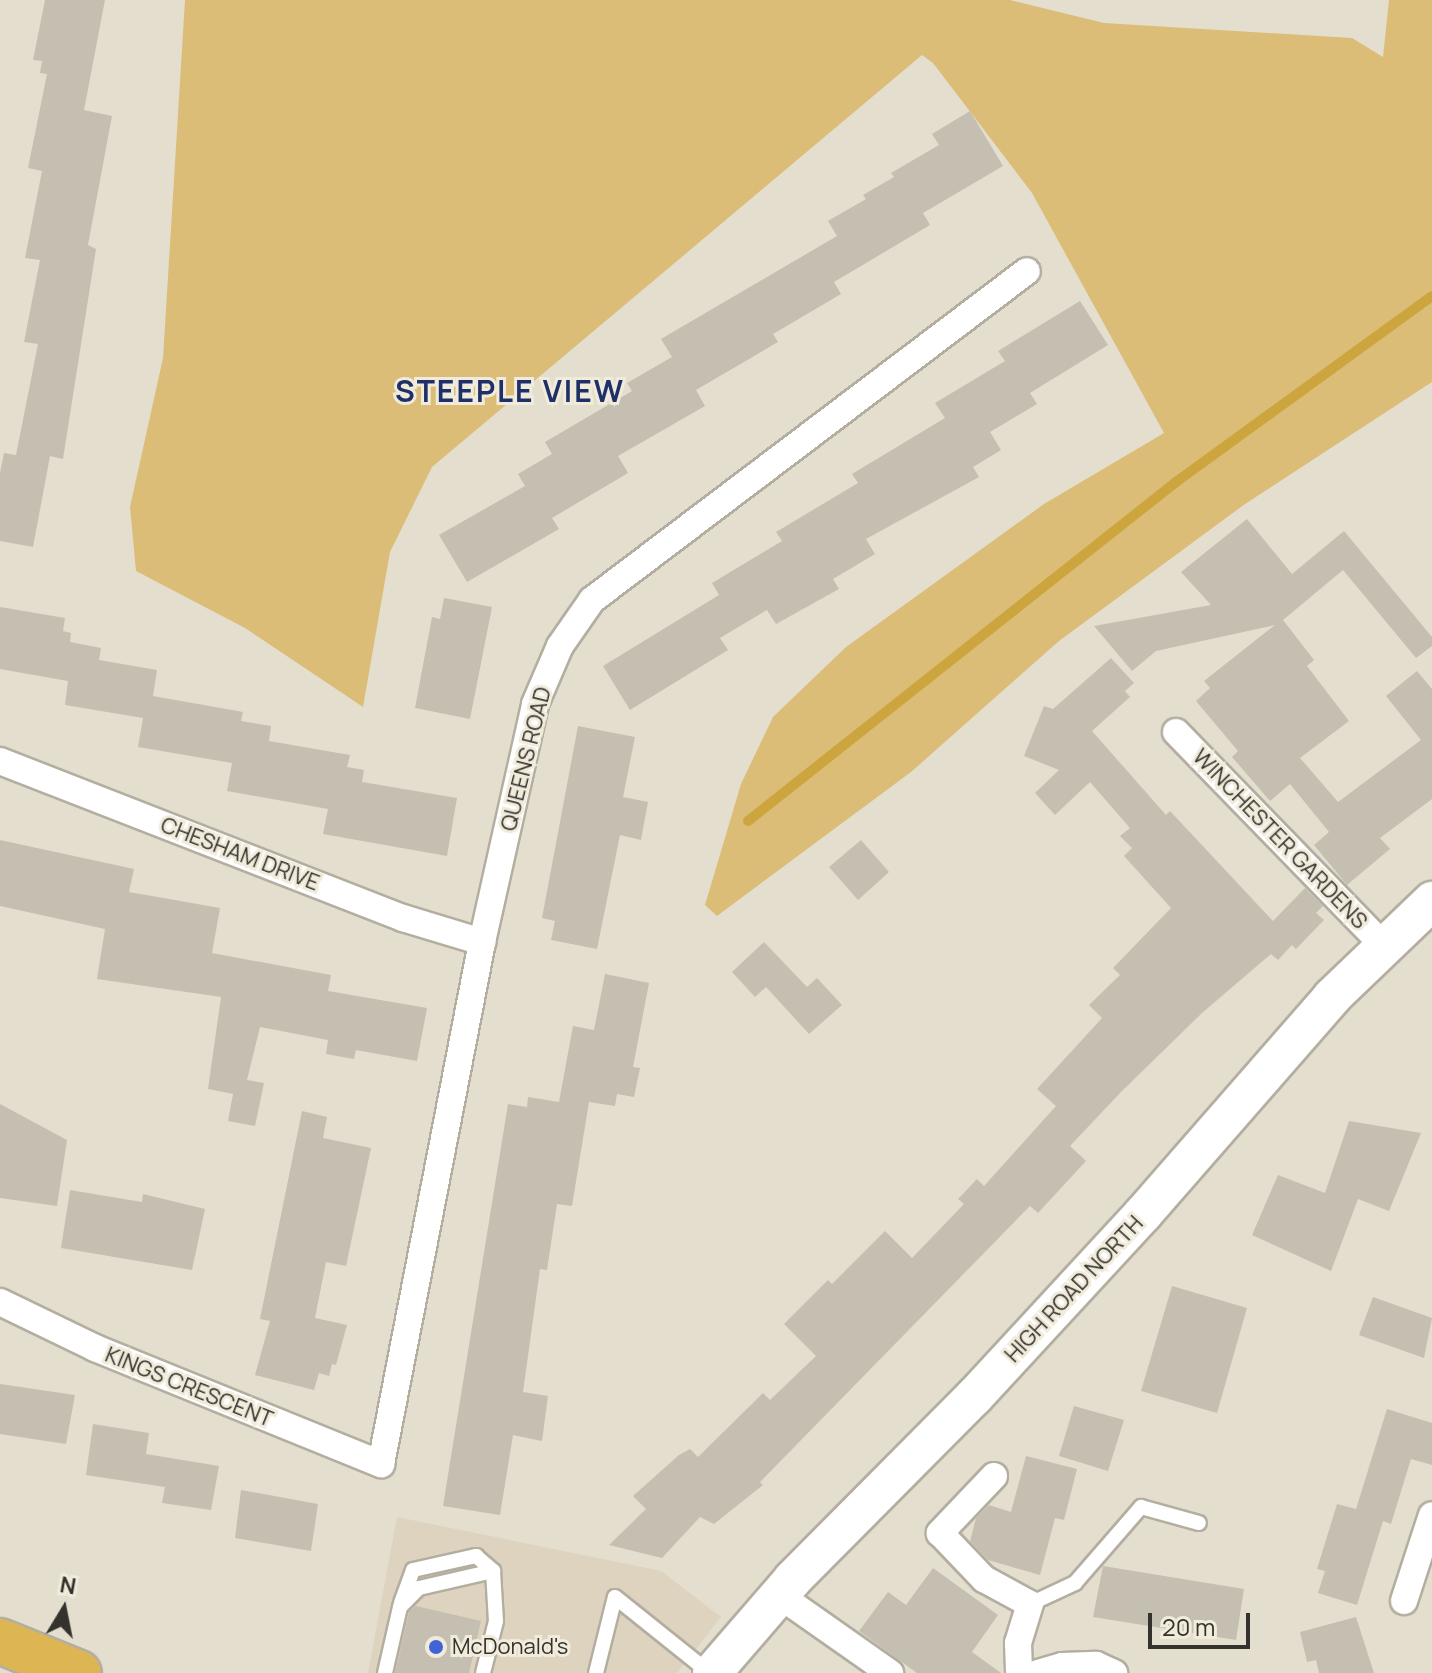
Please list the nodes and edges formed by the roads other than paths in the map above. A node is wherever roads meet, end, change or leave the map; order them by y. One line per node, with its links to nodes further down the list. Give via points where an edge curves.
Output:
1 (1027, 271): 5 (street, QUEENS ROAD, via 592,600 560,646 535,704)
2 (1176, 732): 6 (street, WINCHESTER GARDENS)
3 (0, 761): 5 (street, CHESHAM DRIVE, via 403,918)
4 (1432, 901): 6 (street, HIGH ROAD NORTH)
5 (482, 942): 8 (street, QUEENS ROAD)
6 (1384, 946): 12 (street, HIGH ROAD NORTH, via 974,1397)
7 (0, 1302): 8 (street, KINGS CRESCENT, via 95,1348)
8 (381, 1464)
9 (994, 1476): 14 (street, via 940,1533 984,1579)
10 (1432, 1515): 13 (street)
11 (1199, 1523): 14 (lane, via 1141,1507 1075,1583)
12 (779, 1595): 20 (street, HIGH ROAD NORTH); 21 (street)
13 (1404, 1601)
14 (1030, 1604): 22 (street, via 1018,1643)
15 (0, 1641): 16 (highway)
16 (79, 1673)
17 (385, 1673): 18 (lane, via 400,1607 419,1588 493,1571 496,1621)
18 (483, 1673)
19 (596, 1673): 20 (lane, via 615,1597)
20 (711, 1673)
21 (890, 1673)
22 (1019, 1673)
23 (1038, 1673): 24 (street, via 1096,1665)
24 (1114, 1673)

